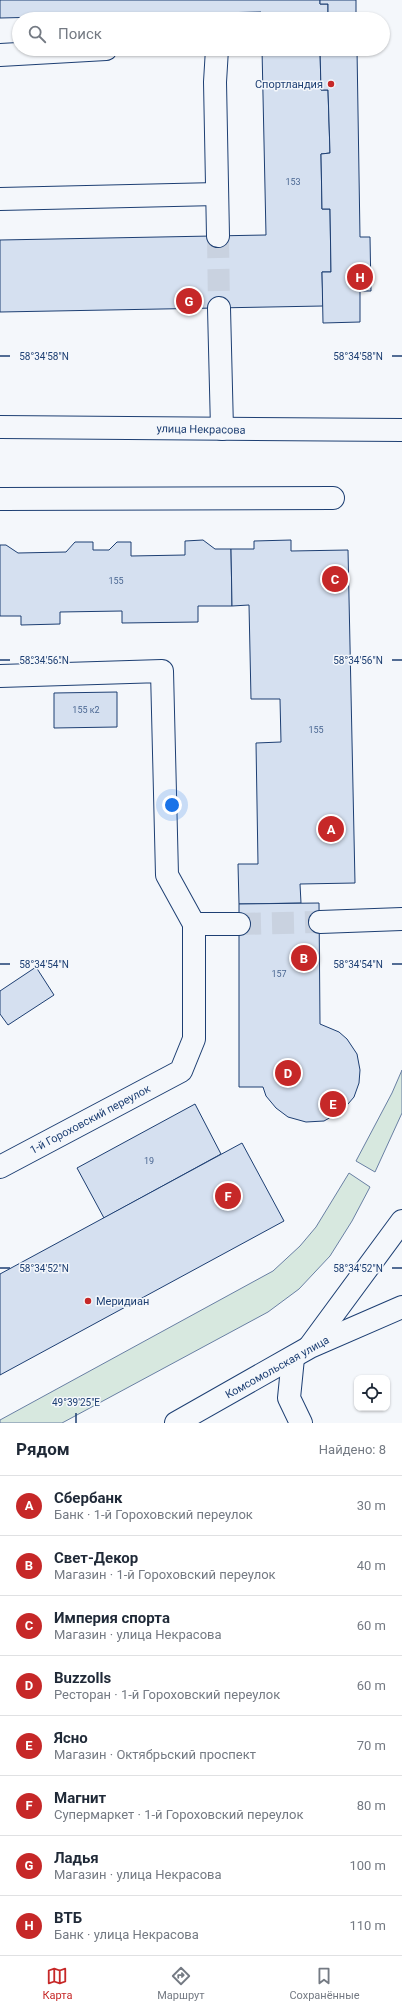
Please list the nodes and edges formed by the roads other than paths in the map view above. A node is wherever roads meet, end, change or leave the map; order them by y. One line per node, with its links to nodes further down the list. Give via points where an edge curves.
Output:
1 (12, 54): 2 (street)
2 (0, 55)
3 (217, 56): 4 (street)
4 (217, 194): 5 (street); 6 (street)
5 (0, 199)
6 (218, 236)
7 (219, 308): 9 (street)
8 (0, 427): 9 (street, улица Некрасова)
9 (222, 429): 10 (street, улица Некрасова)
10 (402, 430)
11 (333, 498): 12 (street)
12 (0, 499)
13 (0, 676): 16 (street, via 162,671 167,875)
14 (402, 919): 15 (street)
15 (320, 922)
16 (194, 924): 17 (street); 18 (street, 1-й Гороховский переулок, via 194,1039 181,1071)
17 (239, 924)
18 (0, 1167)
19 (402, 1221): 21 (street)
20 (402, 1307): 21 (street, Комсомольская улица)
21 (301, 1352): 22 (street, Комсомольская улица); 23 (street, via 289,1398)
22 (176, 1423)
23 (301, 1423)

